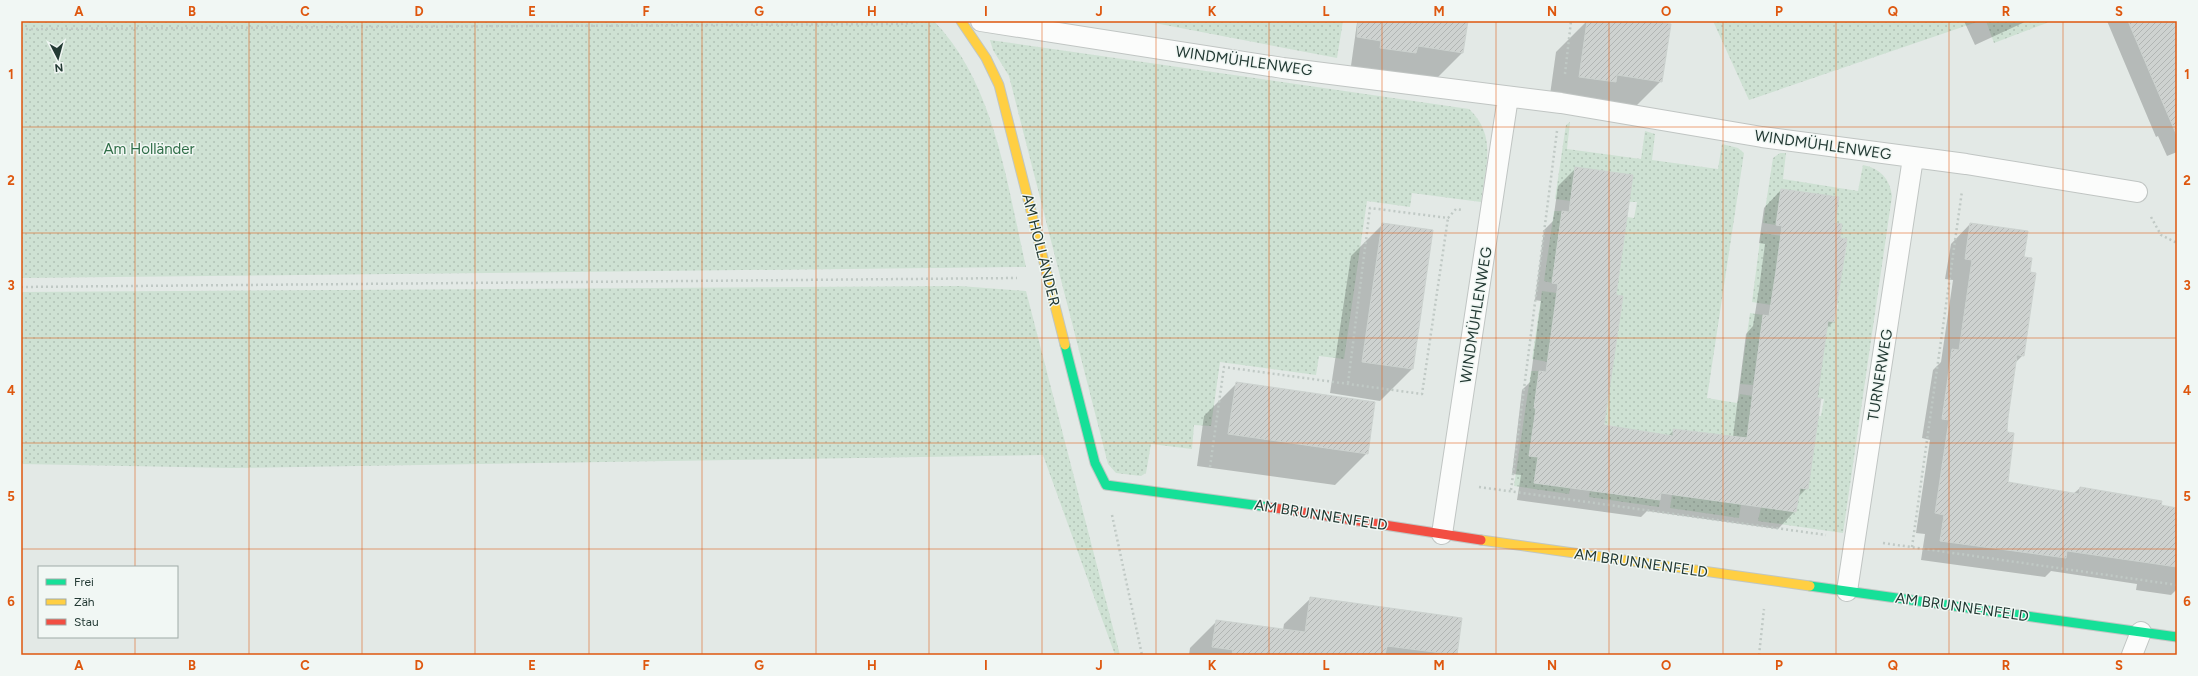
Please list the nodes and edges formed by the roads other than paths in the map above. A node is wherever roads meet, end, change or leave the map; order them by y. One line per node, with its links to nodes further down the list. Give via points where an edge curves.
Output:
1 (961, 21): 6 (street, AM HOLLÄNDER, via 986,58 999,85 1095,463)
2 (982, 21): 3 (lane, WINDMÜHLENWEG, via 1283,68)
3 (1508, 97): 4 (lane, WINDMÜHLENWEG); 7 (lane, WINDMÜHLENWEG)
4 (1913, 158): 5 (lane, WINDMÜHLENWEG); 8 (lane, TURNERWEG)
5 (2138, 192)
6 (1106, 485): 7 (street, AM BRUNNENFELD)
7 (1442, 534): 8 (street, AM BRUNNENFELD)
8 (1847, 591): 9 (street, AM BRUNNENFELD)
9 (2141, 632): 10 (street, AM BRUNNENFELD); 11 (lane)
10 (2177, 637)
11 (2132, 655)

